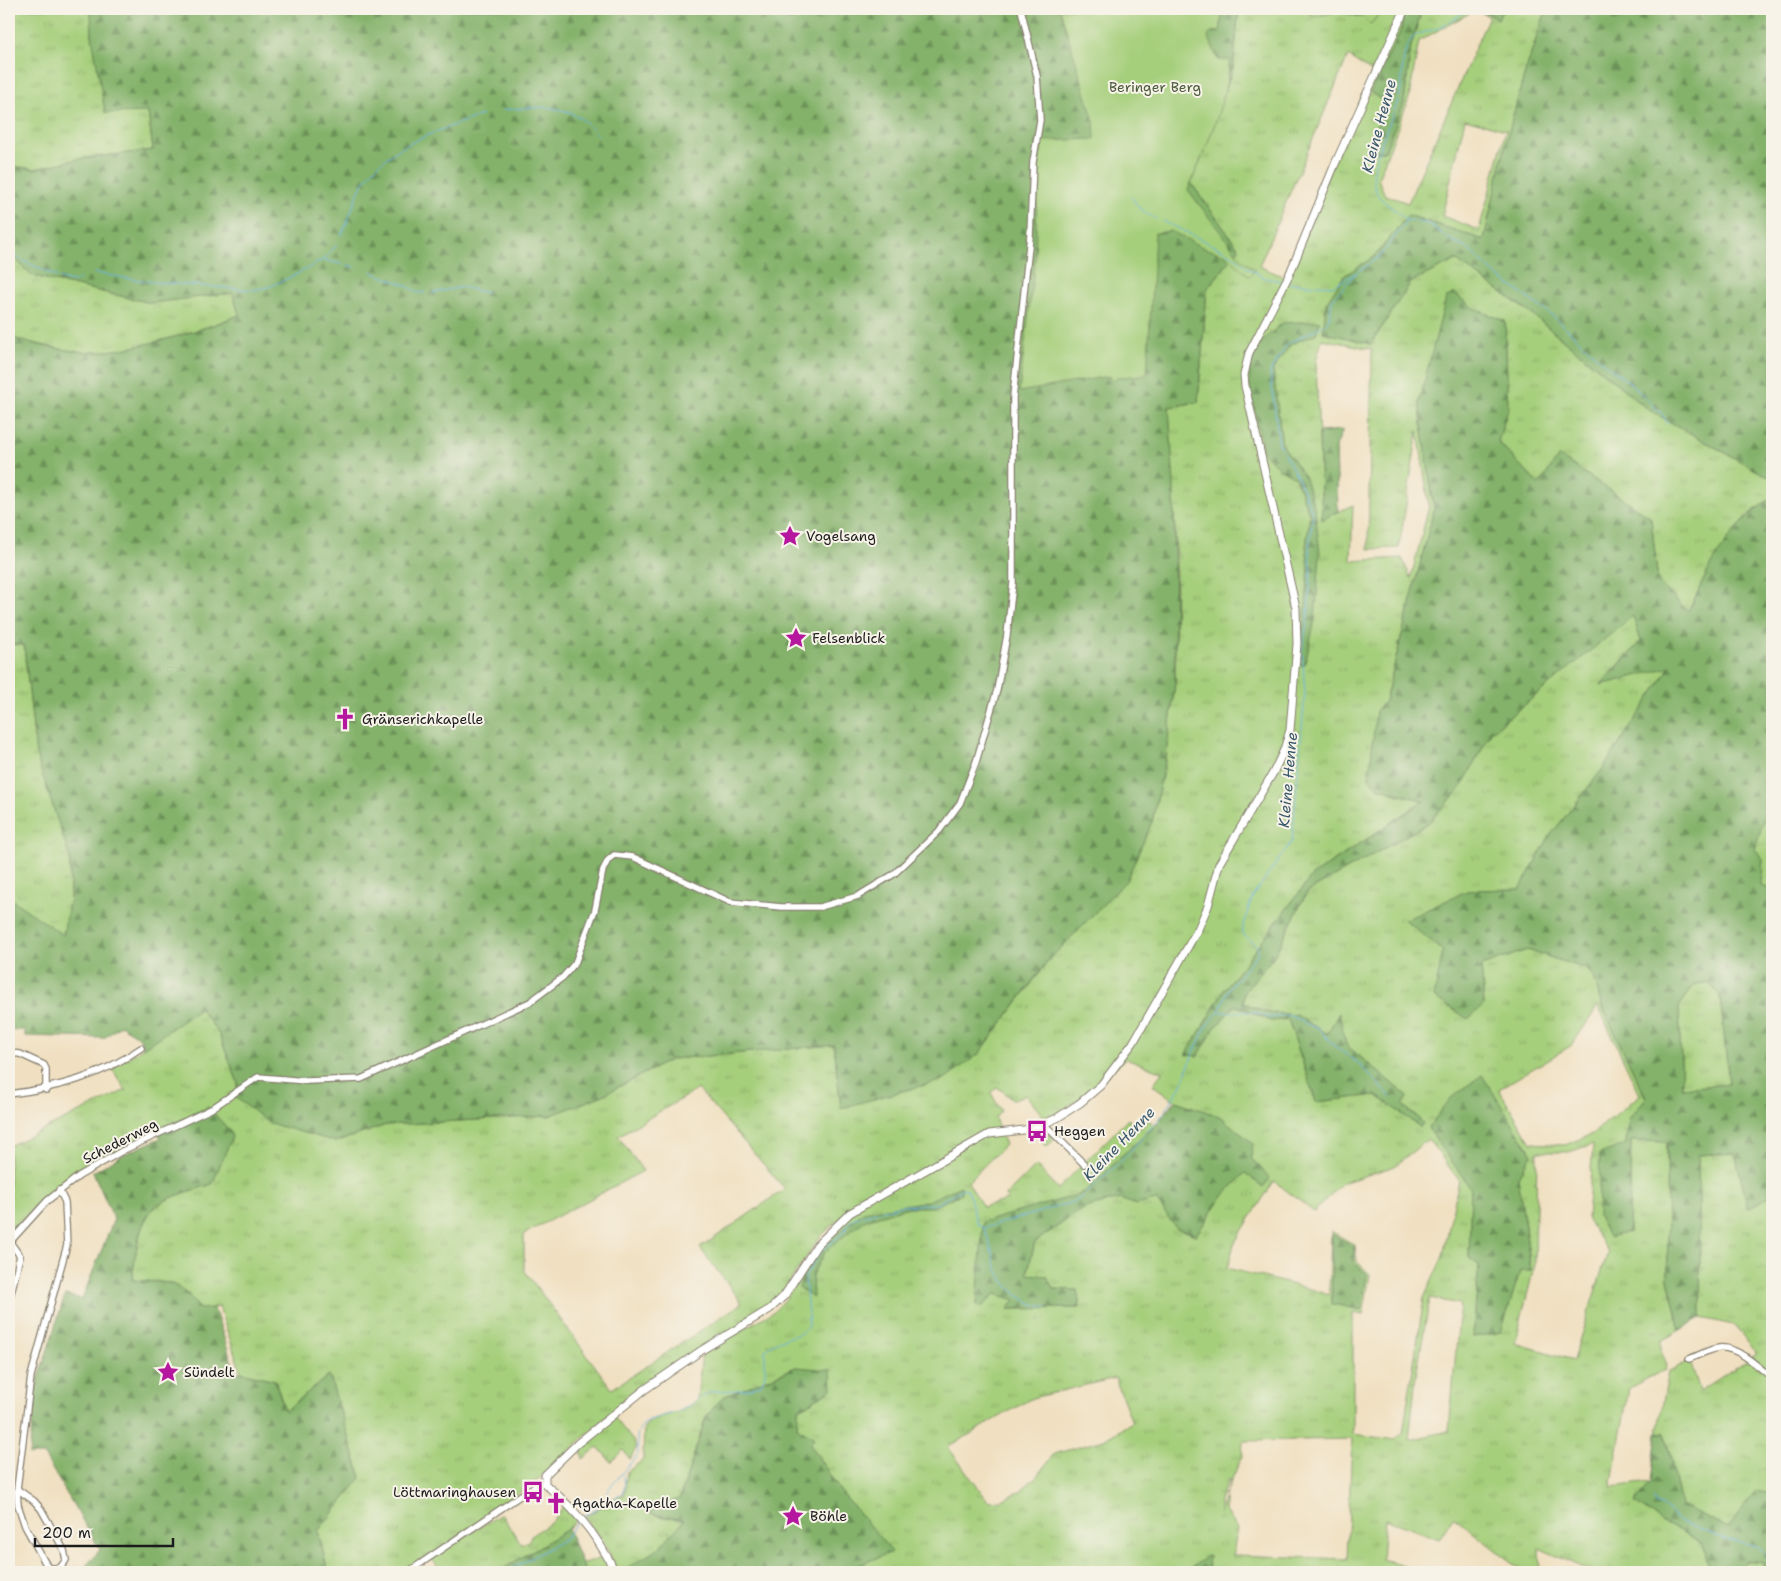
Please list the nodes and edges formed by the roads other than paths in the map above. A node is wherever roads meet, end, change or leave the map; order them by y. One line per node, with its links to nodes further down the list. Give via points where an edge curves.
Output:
1 (1022, 9): 9 (street, Schederweg, via 1037,76 1040,120 1032,162 1030,236 1013,397 1014,531 1010,610 999,681 986,728 967,788 951,817 912,859 884,882 846,901 820,907 736,903 634,856 614,855 602,870 595,910 575,962 559,980 522,1008 361,1079 255,1078 211,1109 101,1162)
2 (1405, 9): 7 (street, via 1290,273 1255,338 1246,365 1245,386 1297,616 1286,745 1264,790 1219,864 1198,929 1133,1043 1096,1089)
3 (140, 1048): 5 (street, via 77,1080)
4 (9, 1053): 5 (street, via 20,1054 44,1065)
5 (46, 1090): 6 (street)
6 (9, 1094)
7 (1045, 1125): 8 (street); 14 (street, via 989,1134 856,1208 817,1245 784,1296 770,1309 632,1398 578,1443 545,1475)
8 (1084, 1164)
9 (59, 1190): 10 (street, Schederweg); 15 (street, via 65,1202 67,1245 31,1376)
10 (10, 1242): 11 (street, via 20,1256)
11 (11, 1293)
12 (1689, 1359): 13 (street, via 1725,1348 1746,1358)
13 (1772, 1378)
14 (544, 1482): 16 (street); 17 (street, via 568,1504 598,1540)
15 (16, 1489): 15 (street, via 22,1520 36,1548 48,1568 60,1568 66,1560 64,1550 37,1504)
16 (408, 1572)
17 (615, 1572)

